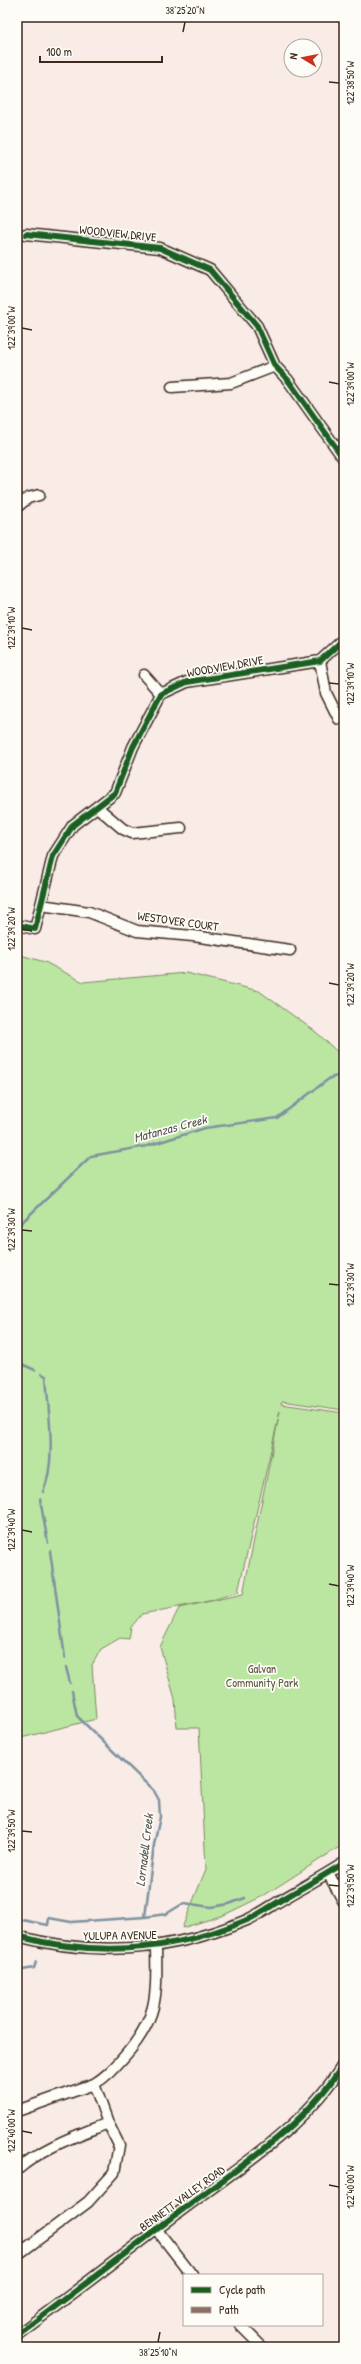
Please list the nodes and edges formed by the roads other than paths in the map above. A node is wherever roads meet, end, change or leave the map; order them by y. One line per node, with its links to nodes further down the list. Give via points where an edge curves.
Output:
1 (26, 234): 2 (street, WOODVIEW DRIVE, via 160,248 210,270 257,326)
2 (275, 366): 3 (street, via 231,383); 4 (street, WOODVIEW DRIVE, via 292,385)
3 (172, 387)
4 (344, 459)
5 (39, 495): 6 (street, via 28,498)
6 (17, 507)
7 (344, 639): 8 (street)
8 (320, 661): 10 (street, WOODVIEW DRIVE, via 187,682); 11 (street, via 326,693)
9 (144, 675): 10 (street)
10 (161, 694): 12 (street, via 133,747 115,793)
11 (339, 719)
12 (97, 807): 13 (street, via 123,829 132,833); 14 (street, via 73,825 53,856)
13 (181, 828)
14 (41, 905): 15 (street, via 35,929); 16 (street, WESTOVER COURT, via 89,912 137,931)
15 (17, 925)
16 (290, 950)
17 (344, 1863): 18 (street)
18 (328, 1873): 19 (street); 21 (street, YULUPA AVENUE, via 248,1920 204,1936)
19 (344, 1902)
20 (17, 1936): 21 (street, YULUPA AVENUE, via 38,1942 92,1949)
21 (156, 1947): 23 (street, via 156,1989 152,2014 140,2039 105,2078)
22 (344, 2063): 27 (street, BENNETT VALLEY ROAD, via 329,2088 301,2116 231,2176)
23 (94, 2084): 24 (street); 25 (street)
24 (17, 2111)
25 (108, 2123): 26 (street, via 31,2157); 28 (street, via 119,2145 114,2173 88,2202)
26 (17, 2170)
27 (157, 2230): 29 (street); 31 (street, BENNETT VALLEY ROAD)
28 (17, 2255)
29 (191, 2274)
30 (241, 2326): 32 (street)
31 (17, 2335)
32 (262, 2347)

